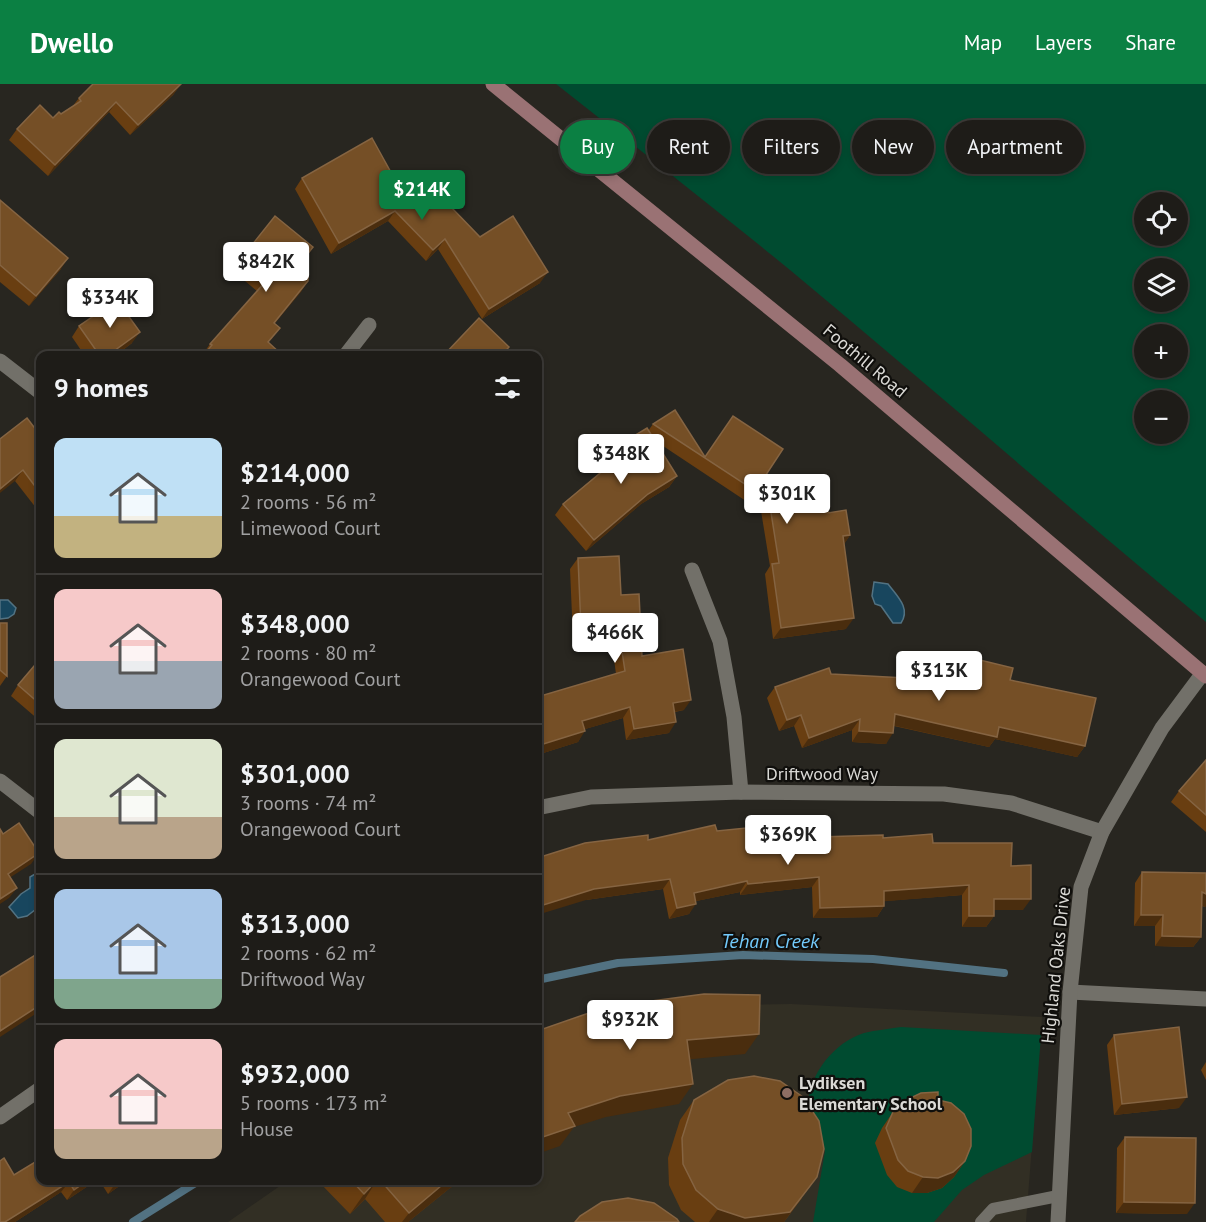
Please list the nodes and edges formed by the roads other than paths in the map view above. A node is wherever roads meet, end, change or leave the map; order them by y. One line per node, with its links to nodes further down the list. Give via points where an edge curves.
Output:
1 (493, 84): 7 (main road, Foothill Road, via 840,365)
2 (369, 325): 3 (street)
3 (349, 351)
4 (1, 364): 5 (street)
5 (36, 389)
6 (692, 570): 9 (street, via 720,641 734,717)
7 (1205, 675): 12 (street, Highland Oaks Drive, via 1162,728)
8 (0, 781): 11 (street)
9 (741, 792): 10 (street, Driftwood Way, via 591,797); 12 (street, Driftwood Way, via 944,794 1011,802)
10 (542, 807)
11 (36, 809)
12 (1102, 832): 13 (street, Highland Oaks Drive, via 1081,887)
13 (1070, 992): 14 (street); 17 (street, Highland Oaks Drive)
14 (1206, 999)
15 (36, 1092): 16 (street)
16 (0, 1117)
17 (1058, 1196): 18 (lane, via 993,1209); 19 (street, Highland Oaks Drive)
18 (981, 1222)
19 (1058, 1222)

